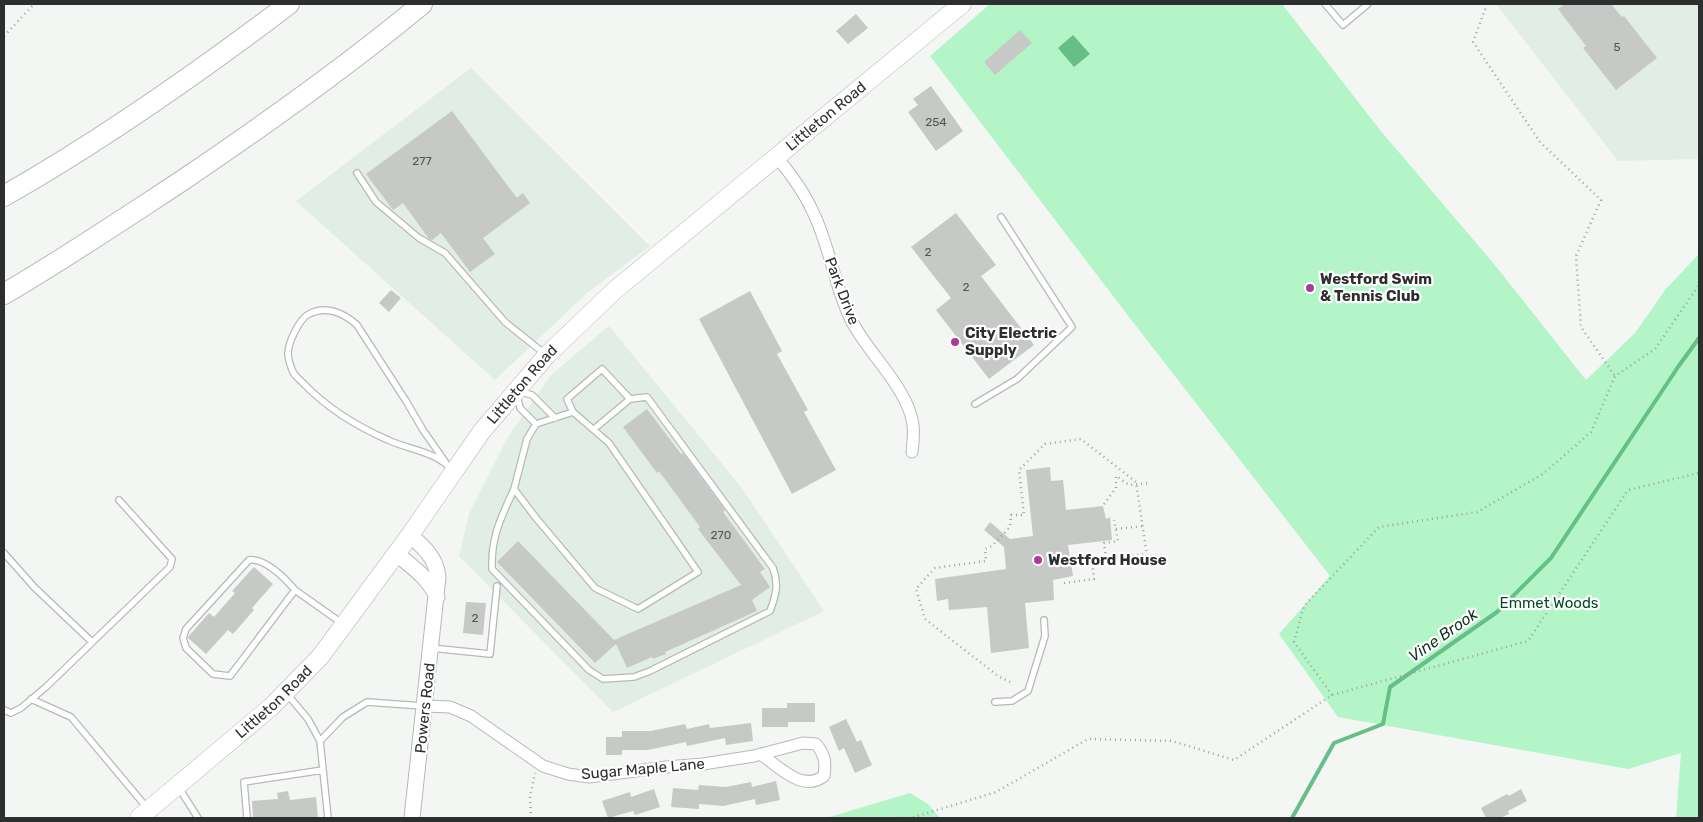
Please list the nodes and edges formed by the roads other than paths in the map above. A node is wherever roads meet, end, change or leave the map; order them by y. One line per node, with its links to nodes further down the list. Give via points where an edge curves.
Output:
1 (289, 4): 8 (highway, via 108,133)
2 (422, 4): 10 (highway, via 229,149)
3 (1325, 4): 4 (lane, via 1343,25)
4 (1368, 4)
5 (958, 5): 6 (main road, Littleton Road)
6 (776, 156): 11 (main road, Littleton Road, via 615,290); 19 (street, Park Drive, via 799,186 813,212 856,328 908,408 915,426)
7 (357, 174): 11 (lane, via 376,202 419,238 445,253 505,322)
8 (4, 196)
9 (1001, 217): 14 (lane, via 1072,327 1017,379)
10 (4, 294)
11 (547, 356): 12 (main road, Littleton Road)
12 (516, 390): 16 (lane, via 532,395); 17 (lane, via 520,408); 20 (main road, Littleton Road)
13 (630, 398): 15 (lane, via 602,369 567,399); 18 (lane); 21 (lane, via 647,397 773,568 777,579 776,598 770,611 650,671 634,677 603,679 589,670 492,569 491,552 496,529)
14 (975, 404)
15 (573, 412): 16 (lane); 18 (lane)
16 (554, 418): 17 (lane)
17 (536, 424): 21 (lane, via 527,439)
18 (594, 429): 21 (lane, via 609,443 698,572 638,609 595,588)
19 (912, 452)
20 (450, 467): 20 (lane, via 424,452 388,440 353,422 324,403 293,372 288,354 293,334 307,315 320,310 336,311 357,325); 23 (main road, Littleton Road)
21 (514, 489)
22 (119, 500): 31 (lane, via 172,559 170,567)
23 (410, 535): 25 (main road, Littleton Road); 28 (main road, Powers Road, via 432,556 437,568)
24 (4, 554): 31 (lane)
25 (397, 554): 28 (main road, via 426,578); 30 (main road, Littleton Road)
26 (497, 586): 32 (lane, via 490,654)
27 (295, 590): 27 (lane, via 230,676 213,674 186,648 183,638 186,628 249,560 256,559 281,574); 30 (lane)
28 (437, 597): 32 (main road, Powers Road)
29 (1044, 620): 35 (lane, via 1045,636 1028,691 1012,701)
30 (344, 626): 33 (main road, Littleton Road, via 320,658)
31 (92, 642): 34 (lane)
32 (431, 648): 36 (main road, Powers Road)
33 (286, 693): 38 (lane, via 308,719); 41 (main road, Littleton Road)
34 (32, 699): 37 (lane, via 11,713); 42 (lane, via 71,718)
35 (995, 702)
36 (425, 706): 38 (lane, via 367,702 343,718); 39 (street, Sugar Maple Lane, via 450,707 471,716 536,762 568,774 589,777); 46 (main road, Powers Road)
37 (4, 710)
38 (320, 741): 40 (lane)
39 (760, 754): 39 (street, Sugar Maple Lane, via 803,743 816,744 826,764 824,776 817,781 805,782 790,776)
40 (322, 770): 44 (lane, via 244,782); 45 (lane)
41 (178, 786): 42 (main road, Littleton Road); 43 (lane)
42 (144, 814)
43 (196, 818)
44 (247, 818)
45 (328, 818)
46 (412, 818)

